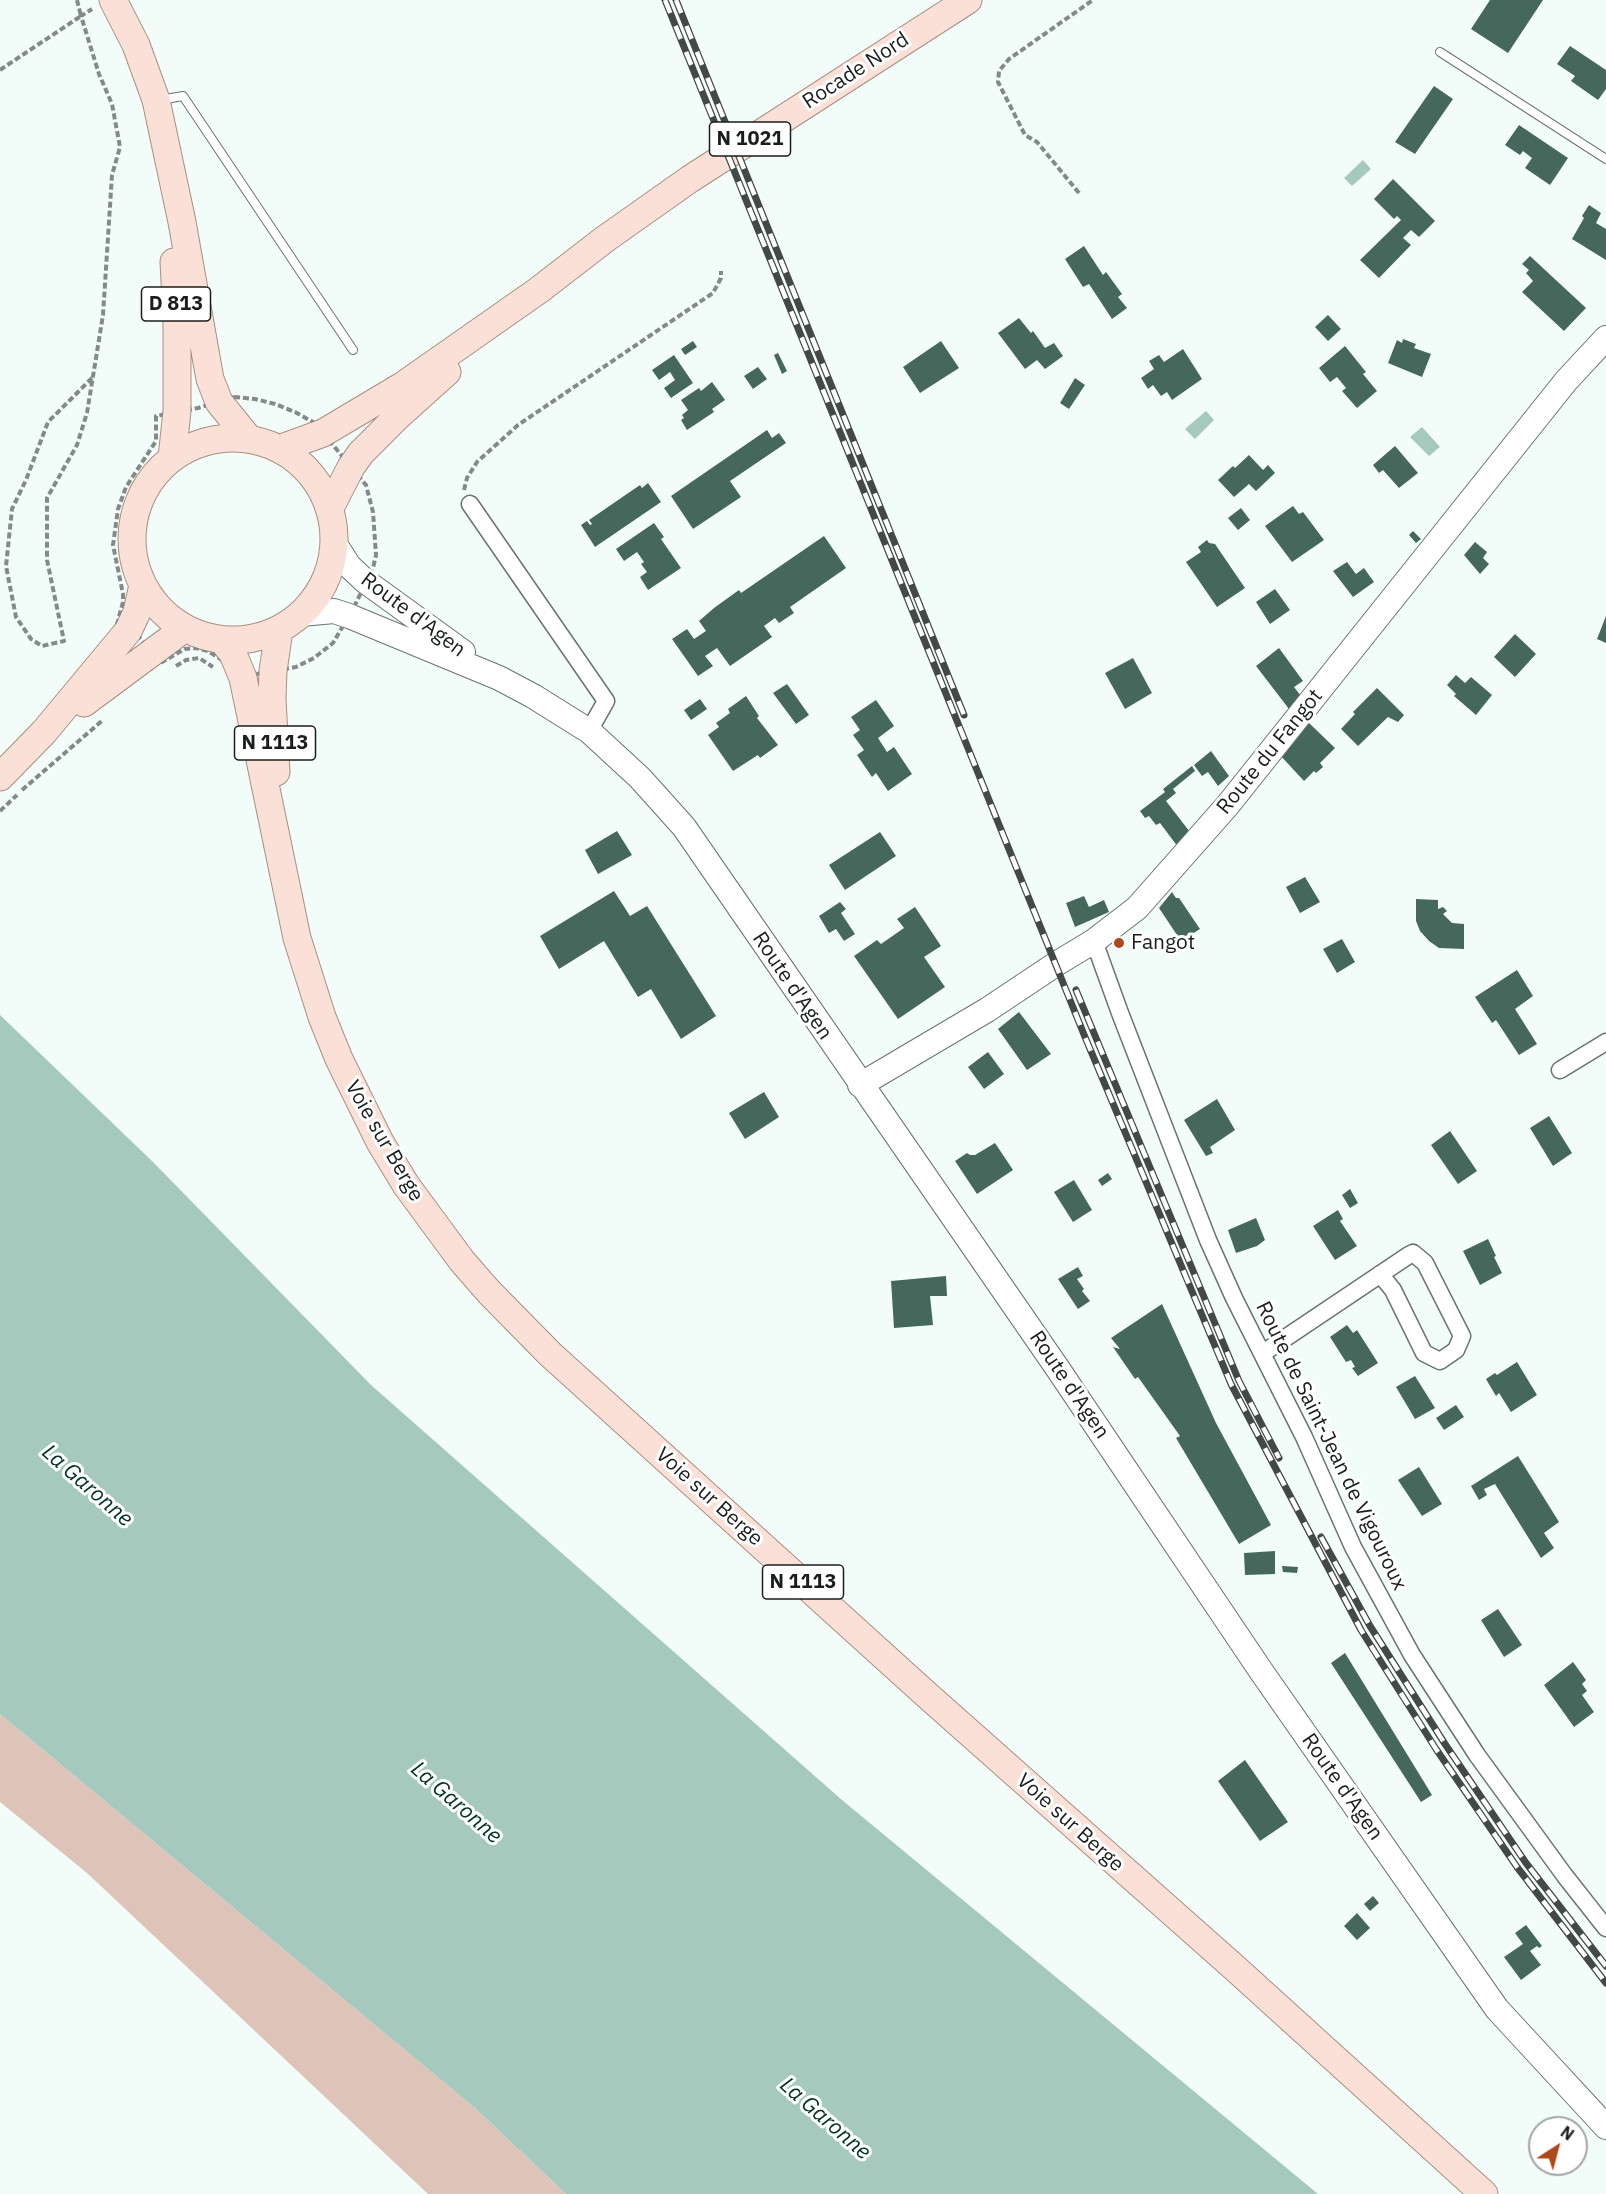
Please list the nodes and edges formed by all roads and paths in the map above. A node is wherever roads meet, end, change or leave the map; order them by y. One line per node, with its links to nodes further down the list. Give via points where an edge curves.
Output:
1 (77, 0): 5 (path)
2 (968, 0): 13 (main road, Rocade Nord / N 1021, via 690,179)
3 (1093, 0): 11 (path, via 1009,59 999,71 998,82 1024,135 1037,142)
4 (105, 3): 5 (path); 8 (main road, D 813, via 136,45)
5 (81, 16): 7 (path); 16 (path, via 112,104 120,147 112,175 103,315)
6 (1440, 52): 10 (lane)
7 (0, 70)
8 (156, 100): 9 (main road, D 813); 15 (lane, via 183,96)
9 (167, 150): 17 (main road, D 813, via 207,366); 18 (main road, D 813, via 177,318)
10 (1606, 159)
11 (1079, 193)
12 (721, 271): 24 (path, via 713,293 518,425 477,462 463,491)
13 (539, 290): 19 (main road, N 1021, via 402,386); 23 (main road, N 1021, via 397,417)
14 (1606, 338): 46 (main road, Route du Fangot, via 1566,381 1227,806 1137,908)
15 (353, 350)
16 (92, 378): 16 (path, via 77,444 47,498 47,560 64,641 42,646 31,639 16,617 6,566 12,509 48,422)
17 (219, 402): 18 (path); 19 (path, via 234,397 275,404 313,422); 20 (main road, D 813)
18 (177, 411): 22 (main road, D 813); 33 (path, via 156,416 156,441 126,487 118,509 113,545 123,602 117,624)
19 (323, 433): 21 (main road, N 1021); 23 (path)
20 (249, 439): 21 (main road); 22 (main road, via 216,439)
21 (279, 449): 25 (main road, via 310,473)
22 (172, 458): 28 (main road, via 146,487 136,508 133,555)
23 (351, 467): 25 (main road, N 1021); 27 (path, via 366,486 375,526 376,555)
24 (470, 504): 41 (street, via 606,701)
25 (330, 508): 26 (main road)
26 (335, 544): 27 (main road, Route d'Agen); 29 (main road, via 325,583)
27 (365, 581): 30 (path); 38 (main road, Route d'Agen)
28 (143, 585): 31 (main road, via 160,609); 33 (main road)
29 (301, 614): 30 (main road, Route d'Agen, via 333,611); 32 (main road)
30 (349, 616): 37 (path, via 333,642 314,658); 38 (main road, Route d'Agen)
31 (185, 628): 34 (main road); 35 (main road)
32 (279, 630): 34 (main road, via 261,637); 37 (main road, N 1113)
33 (128, 631): 35 (path, via 140,638); 42 (main road)
34 (222, 640): 39 (main road, N 1113, via 234,654)
35 (160, 661): 36 (path, via 199,658); 39 (path, via 185,649 208,651 222,660); 42 (main road)
36 (214, 668)
37 (273, 672): 39 (path); 45 (main road, N 1113)
38 (499, 678): 41 (main road, Route d'Agen)
39 (234, 680): 45 (main road, N 1113)
40 (108, 716): 43 (path)
41 (589, 731): 49 (main road, Route d'Agen, via 640,778 684,827)
42 (45, 732): 43 (main road)
43 (33, 763): 44 (main road)
44 (0, 777)
45 (280, 857): 54 (main road, Voie sur Berge / N 1113, via 308,978 359,1102 406,1185 489,1292 550,1354 919,1689)
46 (1094, 940): 49 (main road, Route du Fangot, via 987,1010); 51 (street, Route de Saint-Jean de Vigouroux, via 1208,1240)
47 (1606, 1042): 48 (street)
48 (1560, 1070)
49 (860, 1085): 53 (main road, Route d'Agen, via 1497,2009)
50 (1380, 1274): 50 (street, via 1408,1255 1419,1257 1462,1336 1456,1350 1440,1361 1424,1353 1393,1290); 51 (street)
51 (1263, 1353): 52 (street, Route de Saint-Jean de Vigouroux, via 1353,1547 1412,1655 1477,1755)
52 (1606, 1928)
53 (1606, 2127)
54 (1485, 2194)

